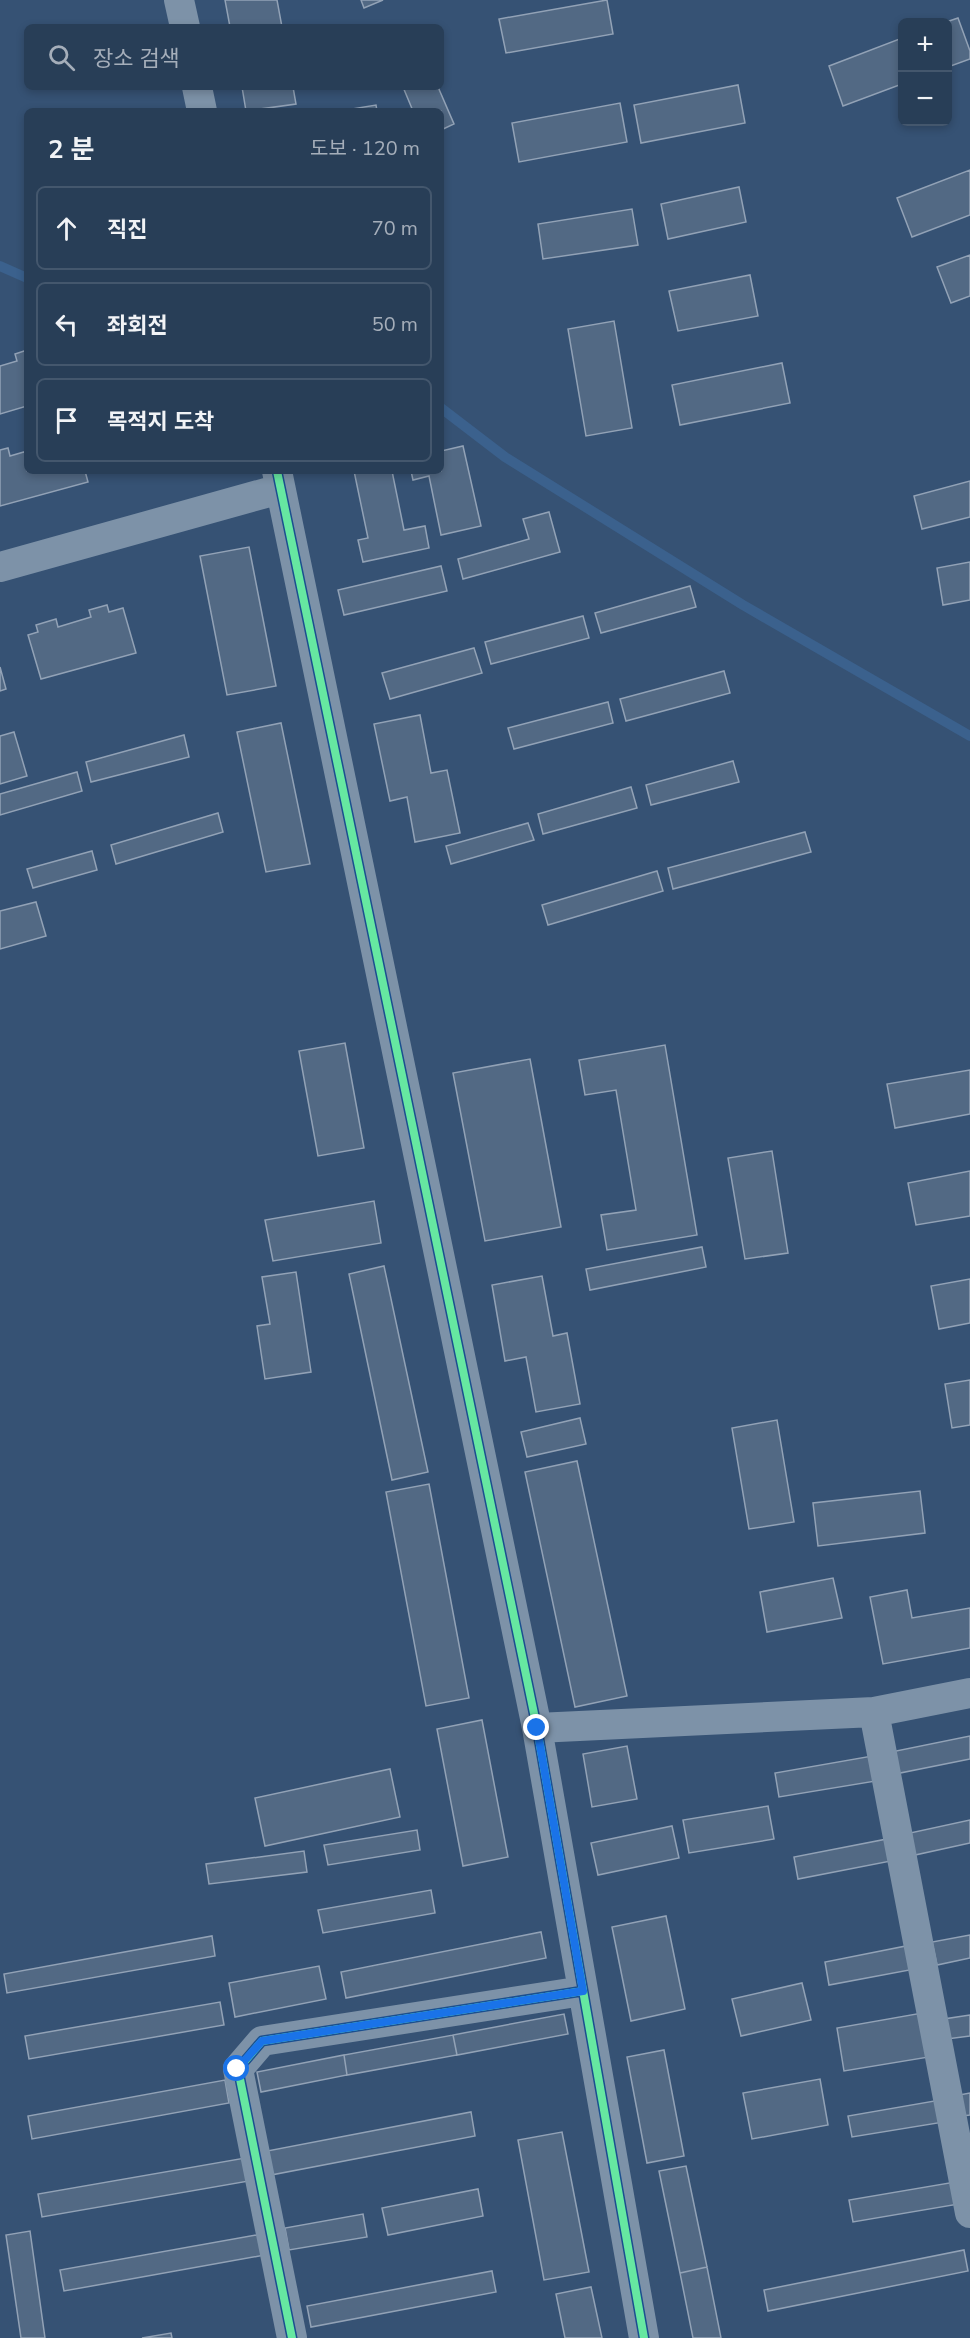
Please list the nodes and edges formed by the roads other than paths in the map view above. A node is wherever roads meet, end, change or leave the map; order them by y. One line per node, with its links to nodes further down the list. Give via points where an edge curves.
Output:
1 (179, 0): 2 (street)
2 (184, 24)
3 (198, 90): 4 (street)
4 (201, 108)
5 (278, 480): 6 (street); 9 (street)
6 (0, 567)
7 (970, 1693): 8 (street)
8 (874, 1712): 9 (street); 11 (street)
9 (537, 1728): 10 (street)
10 (583, 1991): 12 (street, via 262,2041 237,2069); 13 (street)
11 (970, 2213)
12 (292, 2338)
13 (644, 2338)

